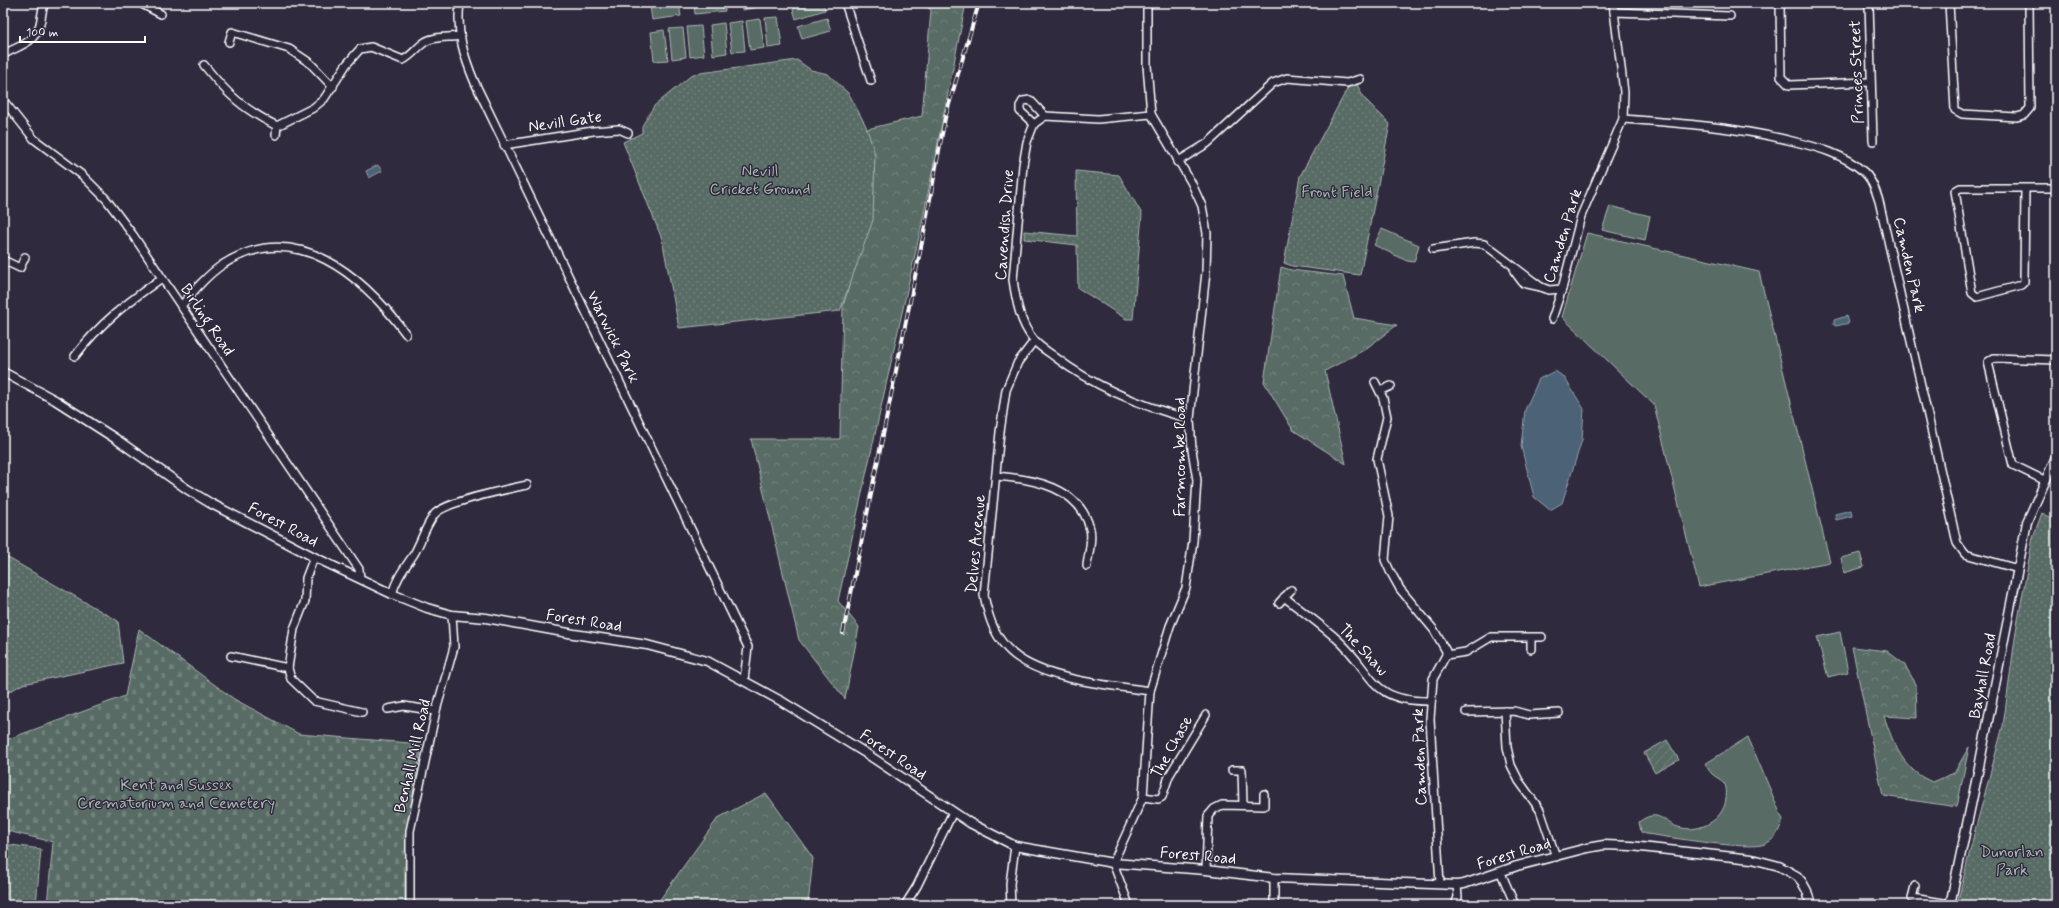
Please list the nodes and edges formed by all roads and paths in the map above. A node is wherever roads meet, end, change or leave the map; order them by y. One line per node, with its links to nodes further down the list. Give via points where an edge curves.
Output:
1 (45, 3): 16 (street, via 39,28 33,38 24,46)
2 (140, 3): 12 (street)
3 (460, 3): 14 (street, Warwick Park)
4 (845, 3): 19 (street)
5 (1147, 3): 23 (street, Farmcombe Road, via 1147,65)
6 (1613, 3): 11 (street, Camden Park)
7 (1780, 3): 20 (street, via 1781,77 1789,85)
8 (1869, 3): 20 (street, Princes Street)
9 (1949, 3): 10 (street, via 1954,110 1962,114 2018,117 2030,108)
10 (2029, 4)
11 (1614, 12): 13 (street); 25 (street, Camden Park, via 1624,92)
12 (161, 14)
13 (1730, 16)
14 (460, 36): 21 (street, via 432,39 403,60 371,47 360,49); 31 (street, Warwick Park, via 464,55)
15 (229, 42): 21 (street, via 232,32 290,50 310,63)
16 (3, 55)
17 (204, 66): 27 (street, via 226,92 256,115)
18 (1360, 79): 32 (street, via 1347,83 1287,78 1273,83 1208,143)
19 (871, 81)
20 (1870, 82): 30 (street, Princes Street)
21 (333, 86): 27 (street, via 324,99 313,108)
22 (3, 100): 38 (street, Birling Road, via 34,138 82,175 106,199)
23 (1151, 114): 24 (street, via 1098,119); 32 (street, Farmcombe Road)
24 (1045, 116): 26 (street); 26 (street, via 1030,100 1023,101 1020,111)
25 (1623, 119): 39 (street, Camden Park, via 1581,216); 57 (street, Camden Park, via 1719,126 1765,134 1818,147 1848,160 1865,173 1874,186 1879,201 1957,543 1965,554)
26 (1034, 124): 43 (street, Cavendish Drive, via 1027,142 1023,165 1013,280 1020,312)
27 (277, 126): 29 (street)
28 (628, 133): 31 (street, Nevill Gate, via 619,129 606,130)
29 (276, 135)
30 (1873, 141)
31 (504, 145): 70 (street, Warwick Park, via 748,647)
32 (1178, 162): 50 (street, Farmcombe Road, via 1202,206 1206,233 1206,272)
33 (2025, 188): 33 (street, via 1960,188 1955,191 1972,292 1977,297 2021,286 2024,282); 34 (street)
34 (2056, 188)
35 (1433, 250): 39 (street, via 1474,243 1484,244 1510,266 1523,284)
36 (25, 257): 37 (street, via 20,268)
37 (3, 260)
38 (162, 278): 40 (street, Birling Road); 44 (street, via 122,306 92,334)
39 (1562, 290): 41 (street, Camden Park)
40 (180, 306): 42 (street, via 222,265 261,248 287,247 317,254 340,268 380,301); 58 (street, Birling Road, via 359,569)
41 (1552, 319)
42 (406, 334)
43 (1034, 341): 50 (street, Cavendish Drive, via 1073,371 1114,394 1155,410); 52 (street, Delves Avenue, via 1018,362 1006,390)
44 (75, 356)
45 (2056, 360): 53 (street, via 1994,358 1988,362 2013,465)
46 (3, 372): 55 (street, Forest Road, via 55,400 187,489)
47 (1375, 382): 49 (street)
48 (1391, 386): 49 (street)
49 (1380, 391): 67 (street, via 1387,417 1377,458 1389,516 1385,560 1400,589 1441,640)
50 (1190, 419): 71 (street, Farmcombe Road, via 1197,480 1193,541 1186,588 1170,626)
51 (2056, 457): 53 (street, Bayhall Road)
52 (996, 476): 56 (street, via 1024,478 1067,494 1082,508 1091,530); 71 (street, Delves Avenue, via 984,596 993,628 1007,648 1021,659 1047,672 1099,684)
53 (2044, 480): 57 (street, Bayhall Road, via 2027,522)
54 (527, 485): 60 (street, via 440,509 397,578)
55 (314, 558): 58 (street, Forest Road); 69 (street, via 306,578 305,601 294,629)
56 (1088, 566)
57 (2018, 569): 102 (street, Bayhall Road)
58 (360, 578): 60 (street, Forest Road)
59 (1291, 590): 61 (street)
60 (392, 594): 63 (street, Forest Road)
61 (1284, 597): 62 (street); 72 (street, The Shaw, via 1337,640 1376,686 1386,693 1399,697)
62 (1279, 603)
63 (452, 615): 70 (street, Forest Road, via 492,619 647,645 707,661); 74 (street, Benhall Mill Road, via 454,647)
64 (1542, 637): 65 (street)
65 (1530, 638): 66 (street); 67 (street, via 1491,637 1466,652)
66 (1531, 649)
67 (1446, 655): 72 (street, Camden Park, via 1433,679)
68 (231, 656): 69 (street)
69 (288, 668): 76 (street, via 291,679 314,700)
70 (744, 680): 84 (street, Forest Road, via 836,734)
71 (1150, 691): 82 (street, Farmcombe Road)
72 (1431, 701): 91 (street, Camden Park, via 1430,745)
73 (388, 710): 74 (street, via 404,706)
74 (436, 711): 94 (street, Benhall Mill Road, via 410,831)
75 (1505, 711): 77 (street); 78 (street, via 1529,715); 86 (street, via 1511,765 1540,810)
76 (362, 712)
77 (1466, 712)
78 (1559, 713)
79 (1206, 715): 82 (street, The Chase, via 1169,776 1162,797)
80 (1232, 770): 83 (street, via 1242,770)
81 (1264, 794): 83 (street, via 1264,806)
82 (1143, 797): 87 (street, Farmcombe Road)
83 (1243, 805): 88 (street, via 1222,805 1208,816)
84 (953, 812): 85 (street, Forest Road, via 985,832); 95 (street, via 917,886)
85 (1015, 846): 87 (street, Forest Road); 96 (street, via 1010,884)
86 (1556, 857): 89 (street, Forest Road); 101 (street, Forest Road, via 1604,845 1752,859 1779,866 1797,876 1807,891)
87 (1113, 863): 88 (street, Forest Road); 97 (street)
88 (1206, 870): 90 (street, Forest Road)
89 (1501, 873): 92 (street, Forest Road); 100 (street)
90 (1274, 878): 91 (street, Forest Road); 98 (street)
91 (1440, 884): 92 (street, Forest Road)
92 (1456, 885): 99 (street, via 1458,897)
93 (1915, 886): 102 (street, via 1912,898)
94 (410, 905)
95 (904, 905)
96 (1011, 905)
97 (1129, 905)
98 (1274, 905)
99 (1455, 905)
100 (1515, 905)
101 (1811, 905)
102 (1950, 905)

